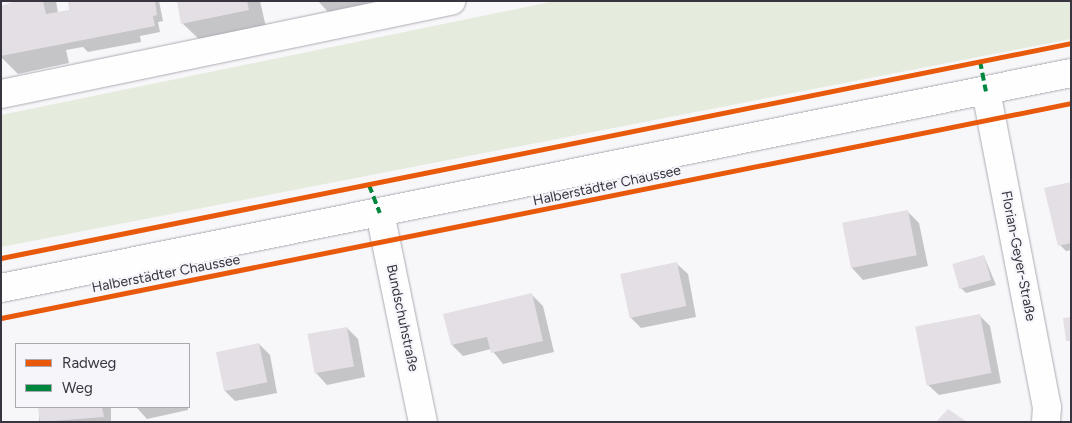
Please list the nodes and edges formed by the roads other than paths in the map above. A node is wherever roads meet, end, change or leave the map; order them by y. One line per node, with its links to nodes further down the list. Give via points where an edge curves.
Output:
1 (451, 1): 4 (main road)
2 (1071, 73): 3 (main road, Halberstädter Chaussee)
3 (986, 91): 5 (main road, Halberstädter Chaussee); 8 (main road, Florian-Geyer-Straße, via 1047,407)
4 (1, 94)
5 (380, 214): 6 (main road, Halberstädter Chaussee); 7 (main road, Bundschuhstraße)
6 (1, 288)
7 (423, 422)
8 (1046, 422)

